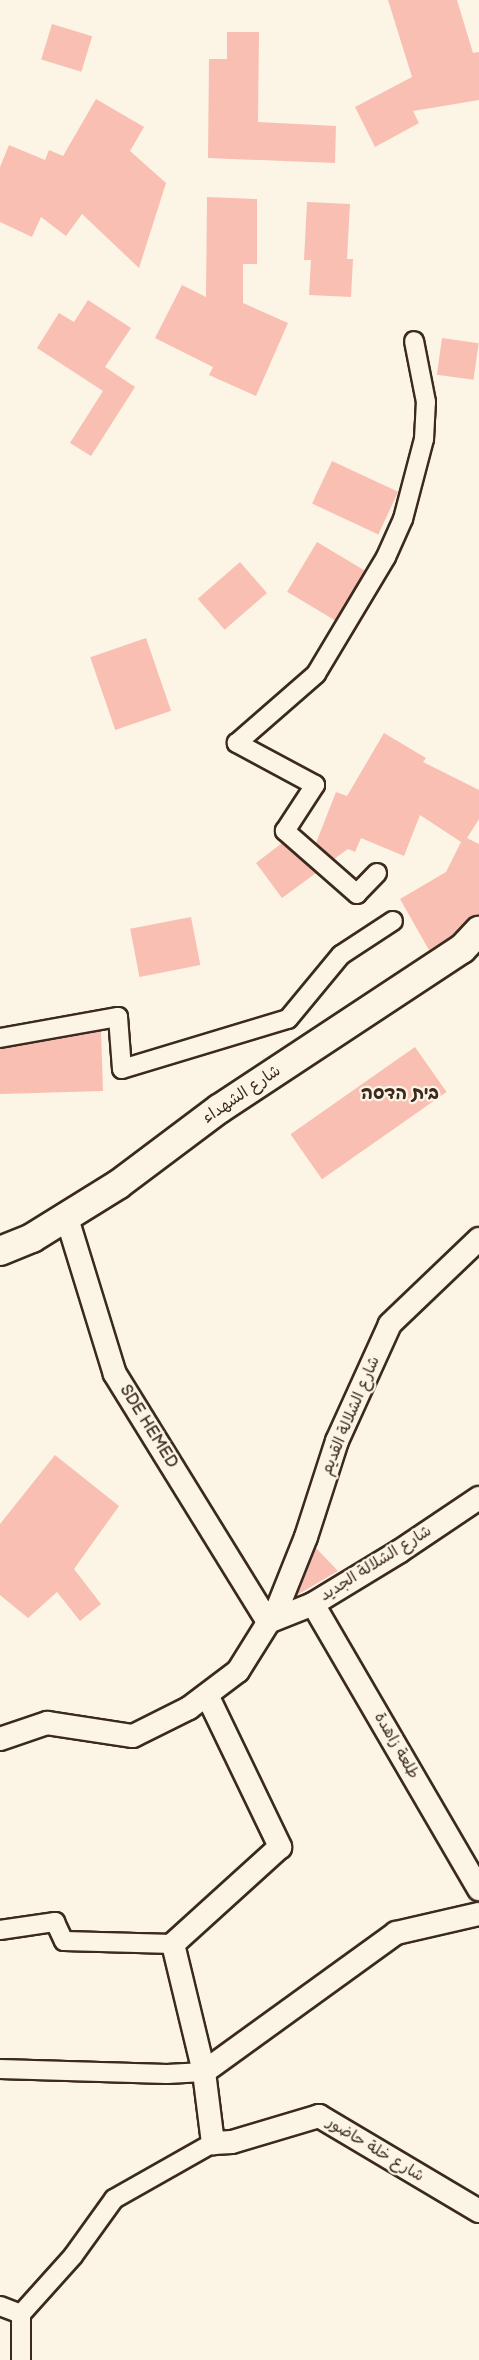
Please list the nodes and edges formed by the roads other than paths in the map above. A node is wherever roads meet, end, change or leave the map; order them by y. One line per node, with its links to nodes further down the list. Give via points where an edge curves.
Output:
1 (414, 341): 2 (street, via 426,402 424,439 403,519 386,557 316,674 237,743 315,785 285,831 357,894)
2 (377, 873)
3 (393, 921): 5 (street, via 341,955 288,1019 144,1063 122,1069 118,1017)
4 (479, 931): 6 (street, شارع الشهداء, via 462,949 219,1109 119,1184)
5 (0, 1038)
6 (66, 1215): 8 (street, شارع الشهداء, via 32,1238); 11 (street, SDE HEMED, via 115,1374)
7 (479, 1239): 11 (street, شارع الشلالة القديم, via 390,1324 337,1441 306,1537 278,1607)
8 (0, 1251)
9 (479, 1498): 10 (street, شارع الشلالة الجديد)
10 (314, 1604): 11 (street, شارع الشلالة الجديد); 14 (street, طلعة زاهدة)
11 (268, 1622): 12 (street, شارع الشلالة القديم, via 238,1671)
12 (207, 1695): 13 (street, شارع الشلالة القديم, via 133,1736 47,1723); 17 (street, via 280,1847)
13 (0, 1739)
14 (479, 1889)
15 (479, 1914): 19 (street, via 396,1933)
16 (0, 1930): 17 (street, via 55,1922 64,1941)
17 (173, 1944): 19 (street)
18 (0, 2069): 19 (street)
19 (204, 2072): 20 (street)
20 (223, 2143): 21 (street, شارع خلة حاضور, via 319,2116); 23 (street, via 114,2199 73,2256)
21 (479, 2211)
22 (0, 2306): 23 (street)
23 (21, 2314): 24 (street)
24 (21, 2360)

